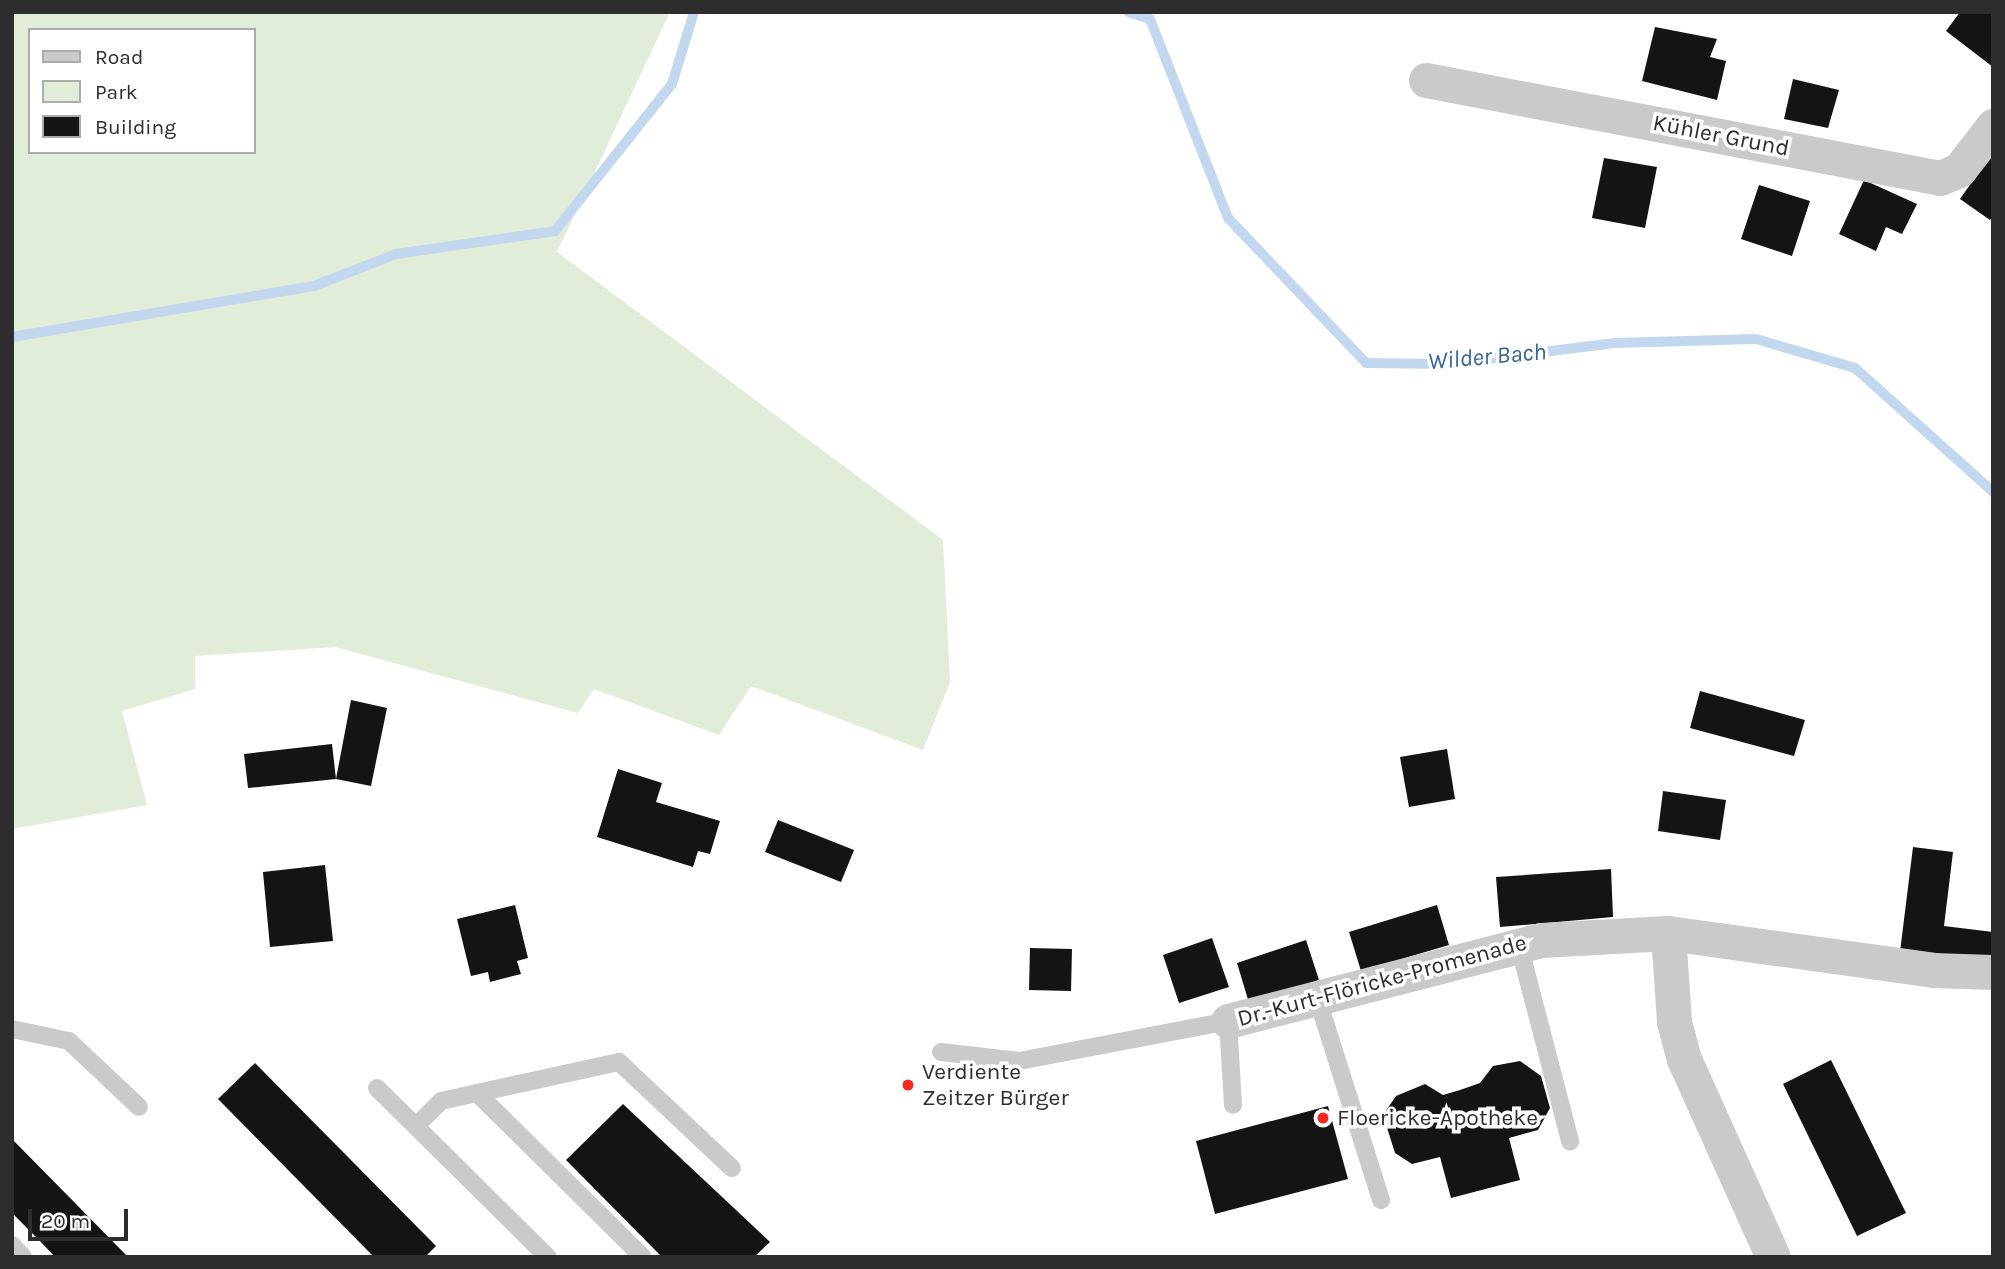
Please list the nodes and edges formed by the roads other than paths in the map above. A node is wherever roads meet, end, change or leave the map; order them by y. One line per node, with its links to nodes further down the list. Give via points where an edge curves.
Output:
1 (1426, 80): 2 (street, Kühler Grund, via 1940,178 1959,170)
2 (1993, 126)
3 (1668, 933): 4 (street, Dr.-Kurt-Flöricke-Promenade); 5 (street, Dr.-Kurt-Flöricke-Promenade, via 1933,970); 22 (street, via 1674,1022 1685,1059)
4 (1519, 945): 6 (street, Dr.-Kurt-Flöricke-Promenade); 15 (lane)
5 (1993, 972)
6 (1317, 997): 7 (street, Dr.-Kurt-Flöricke-Promenade); 17 (lane)
7 (1228, 1021): 9 (lane, Dr.-Kurt-Flöricke-Promenade, via 1019,1061); 12 (lane)
8 (12, 1029): 13 (lane, via 69,1041)
9 (941, 1052)
10 (377, 1088): 14 (lane)
11 (477, 1093): 14 (lane, via 441,1101); 16 (lane, via 620,1062); 21 (lane)
12 (1233, 1105)
13 (139, 1107)
14 (416, 1126): 20 (lane)
15 (1570, 1141)
16 (732, 1168)
17 (1381, 1200)
18 (12, 1245): 19 (lane)
19 (23, 1257)
20 (548, 1257)
21 (643, 1257)
22 (1773, 1257)

